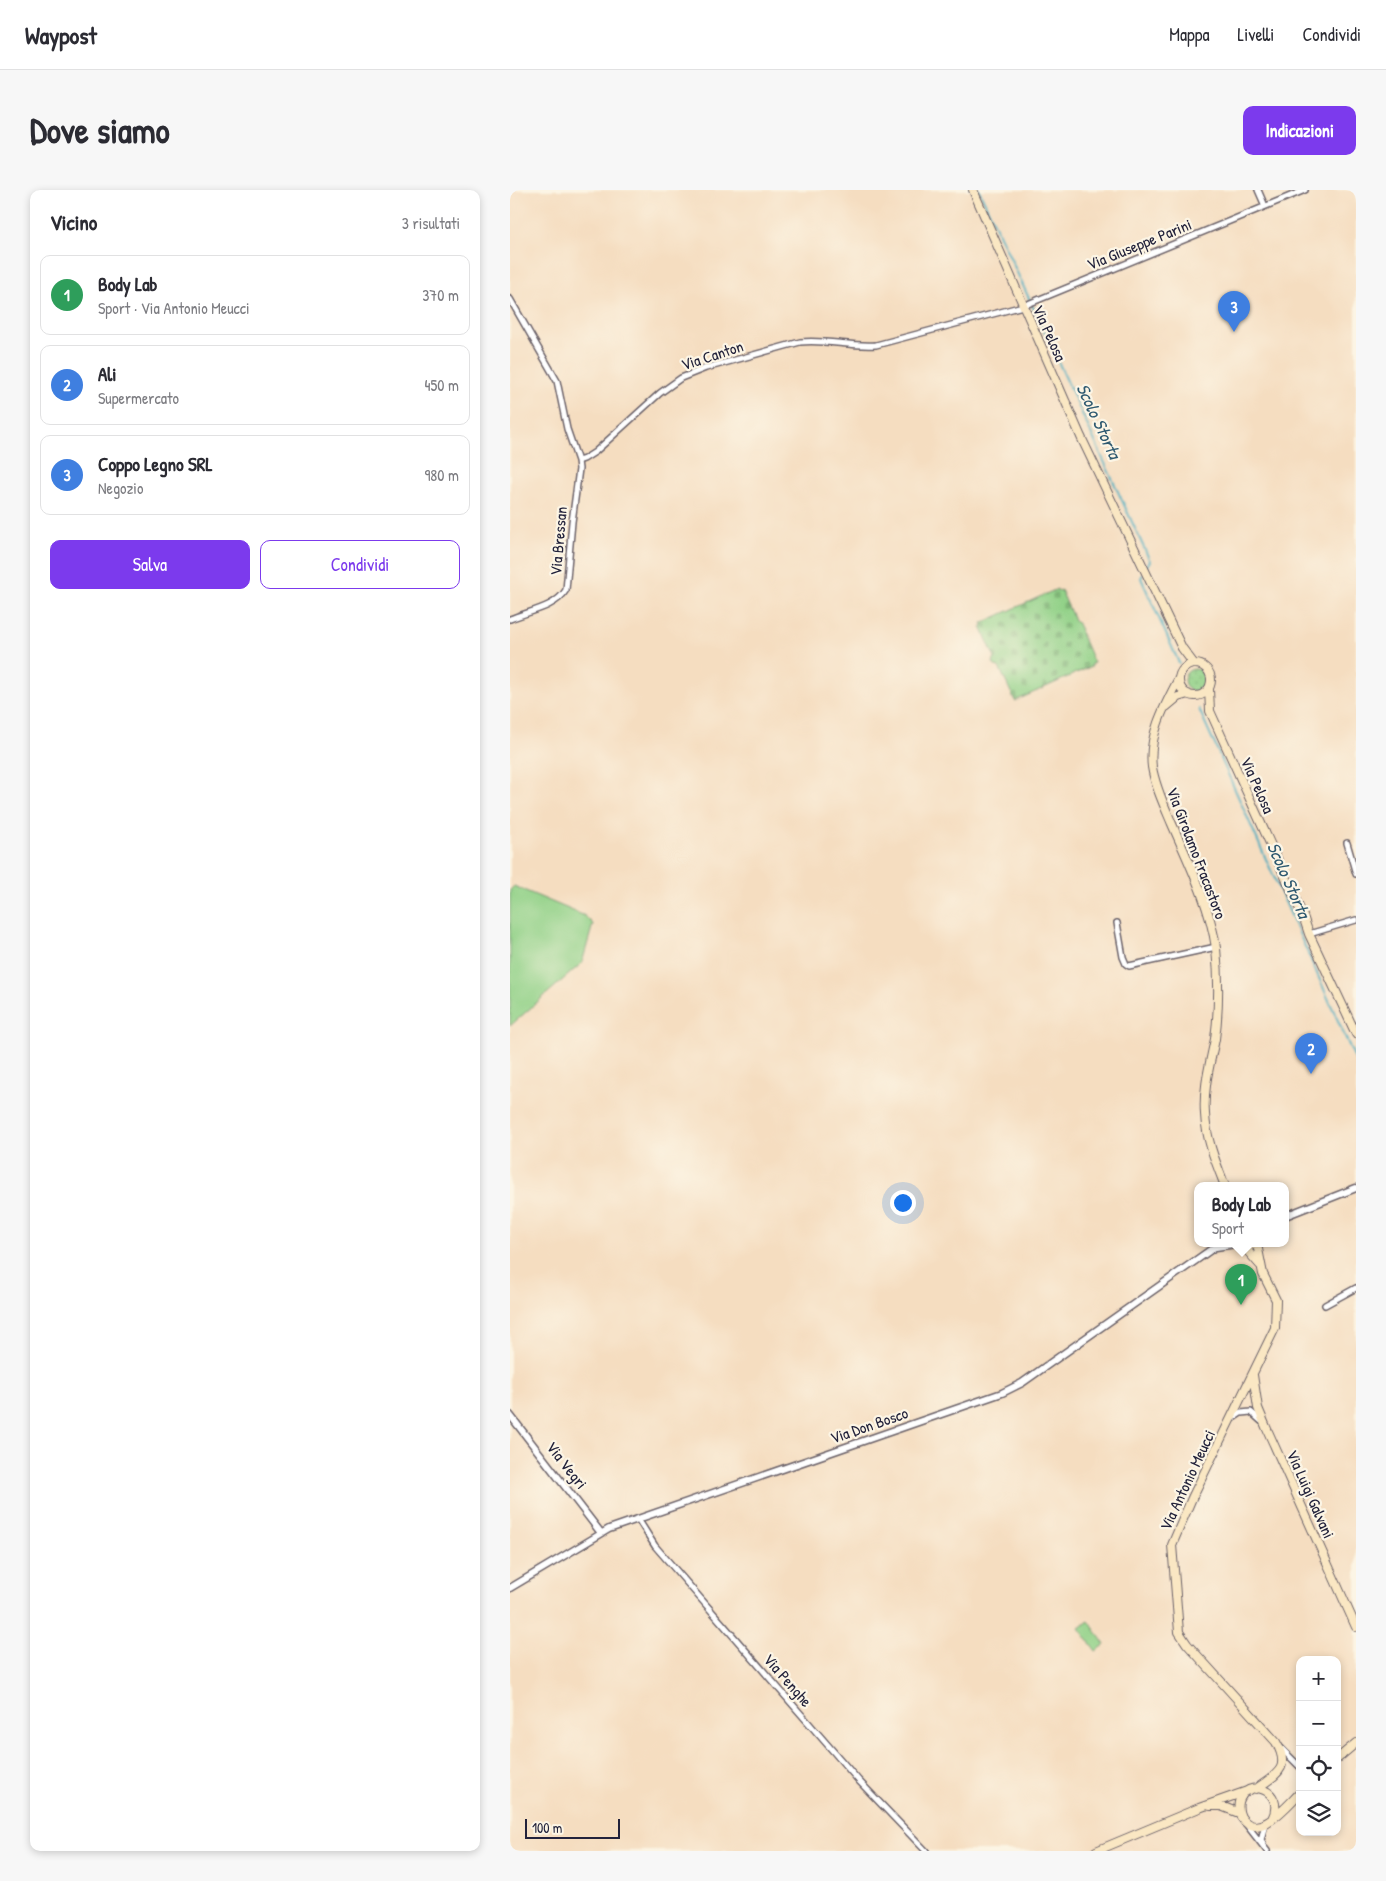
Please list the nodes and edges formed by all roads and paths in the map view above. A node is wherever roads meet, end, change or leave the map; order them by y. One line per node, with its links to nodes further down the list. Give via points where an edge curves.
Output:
1 (973, 190): 6 (main road, Via Pelosa)
2 (1258, 190): 4 (street)
3 (1305, 190): 4 (street, Via Giuseppe Parini)
4 (1265, 206): 6 (street, Via Giuseppe Parini)
5 (510, 300): 7 (street, via 557,381 569,437)
6 (1025, 305): 7 (street, Via Canton, via 882,344 800,342 698,371 673,383 595,452); 9 (main road, Via Pelosa, via 1081,437)
7 (578, 461): 8 (street, Via Bressan, via 566,590 554,602)
8 (510, 619)
9 (1182, 648): 10 (main road, Via Pelosa); 11 (main road, Via Pelosa)
10 (1194, 664): 11 (main road); 13 (main road, Via Pelosa, via 1204,666 1210,674)
11 (1184, 669): 12 (main road)
12 (1179, 678): 14 (main road, Via Pelosa, via 1181,687); 15 (main road, Via Girolamo Fracastoro)
13 (1209, 688): 14 (main road, via 1201,696); 16 (main road, Via Pelosa)
14 (1192, 695): 15 (main road, via 1178,697); 16 (main road, Via Pelosa)
15 (1164, 708): 22 (main road, Via Girolamo Fracastoro, via 1152,744 1152,767 1159,795 1204,901)
16 (1210, 711): 21 (main road, Via Pelosa)
17 (1347, 843): 18 (street)
18 (1356, 874)
19 (1356, 920): 21 (street)
20 (1117, 923): 22 (street, via 1123,957 1129,966)
21 (1310, 934): 23 (main road, Via Pelosa)
22 (1216, 948): 24 (main road, Via Girolamo Fracastoro, via 1218,1002 1205,1086 1205,1114 1209,1143)
23 (1356, 1034)
24 (1223, 1182)
25 (1356, 1188): 26 (street)
26 (1289, 1214)
27 (1214, 1247): 37 (street, Via Don Bosco, via 1022,1383 1002,1393)
28 (1257, 1247): 30 (main road, Via Antonio Meucci)
29 (1245, 1248): 30 (main road, Via Antonio Meucci)
30 (1261, 1267): 33 (main road, Via Antonio Meucci, via 1276,1300 1276,1315 1275,1328)
31 (1356, 1288): 32 (street)
32 (1325, 1304)
33 (1253, 1375): 35 (main road, Via Antonio Meucci); 36 (main road, Via Luigi Galvani, via 1258,1408)
34 (510, 1415): 38 (street, Via Vegri)
35 (1230, 1420): 36 (street, Via Luigi Galvani, via 1251,1412); 41 (main road, Via Antonio Meucci, via 1172,1545 1179,1632)
36 (1266, 1427): 40 (main road, Via Luigi Galvani)
37 (638, 1519): 38 (street, Via Don Bosco); 51 (street, Via Penghe, via 655,1546 859,1781)
38 (601, 1534): 39 (street, Via Don Bosco)
39 (510, 1588)
40 (1356, 1627)
41 (1276, 1742): 44 (street, Via Antonio Meucci); 45 (main road, Via Antonio Meucci, via 1282,1768)
42 (1356, 1743): 43 (main road)
43 (1341, 1756)
44 (1296, 1763)
45 (1253, 1789): 47 (main road); 48 (main road, via 1245,1793 1239,1802); 49 (main road, via 1268,1792 1275,1801)
46 (1296, 1797): 49 (main road)
47 (1198, 1808): 48 (main road, via 1221,1806); 52 (main road)
48 (1241, 1816): 50 (main road, via 1251,1825); 53 (street)
49 (1272, 1819): 50 (main road)
50 (1265, 1824): 53 (street, via 1262,1840)
51 (926, 1851)
52 (1096, 1851)
53 (1267, 1851)

